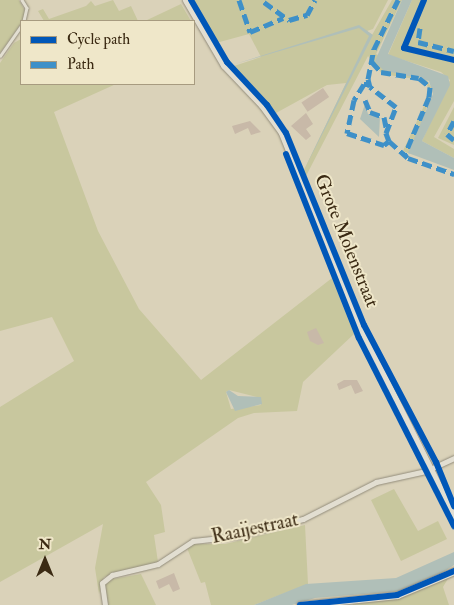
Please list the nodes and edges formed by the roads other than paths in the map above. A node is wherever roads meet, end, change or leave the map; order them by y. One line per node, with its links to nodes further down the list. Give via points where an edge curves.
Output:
1 (22, 0): 3 (lane, via 27,8)
2 (186, 0): 7 (street, Grote Molenstraat, via 224,65 266,110 282,133 362,333)
3 (24, 20)
4 (20, 27): 5 (lane)
5 (0, 56)
6 (454, 458): 7 (street)
7 (431, 469): 8 (street, Grote Molenstraat); 10 (street, Raaijestraat, via 376,482 303,519 239,536 193,541 158,564 105,579 102,590)
8 (454, 517)
9 (454, 571): 11 (street, via 397,595)
10 (105, 605)
11 (300, 605)

